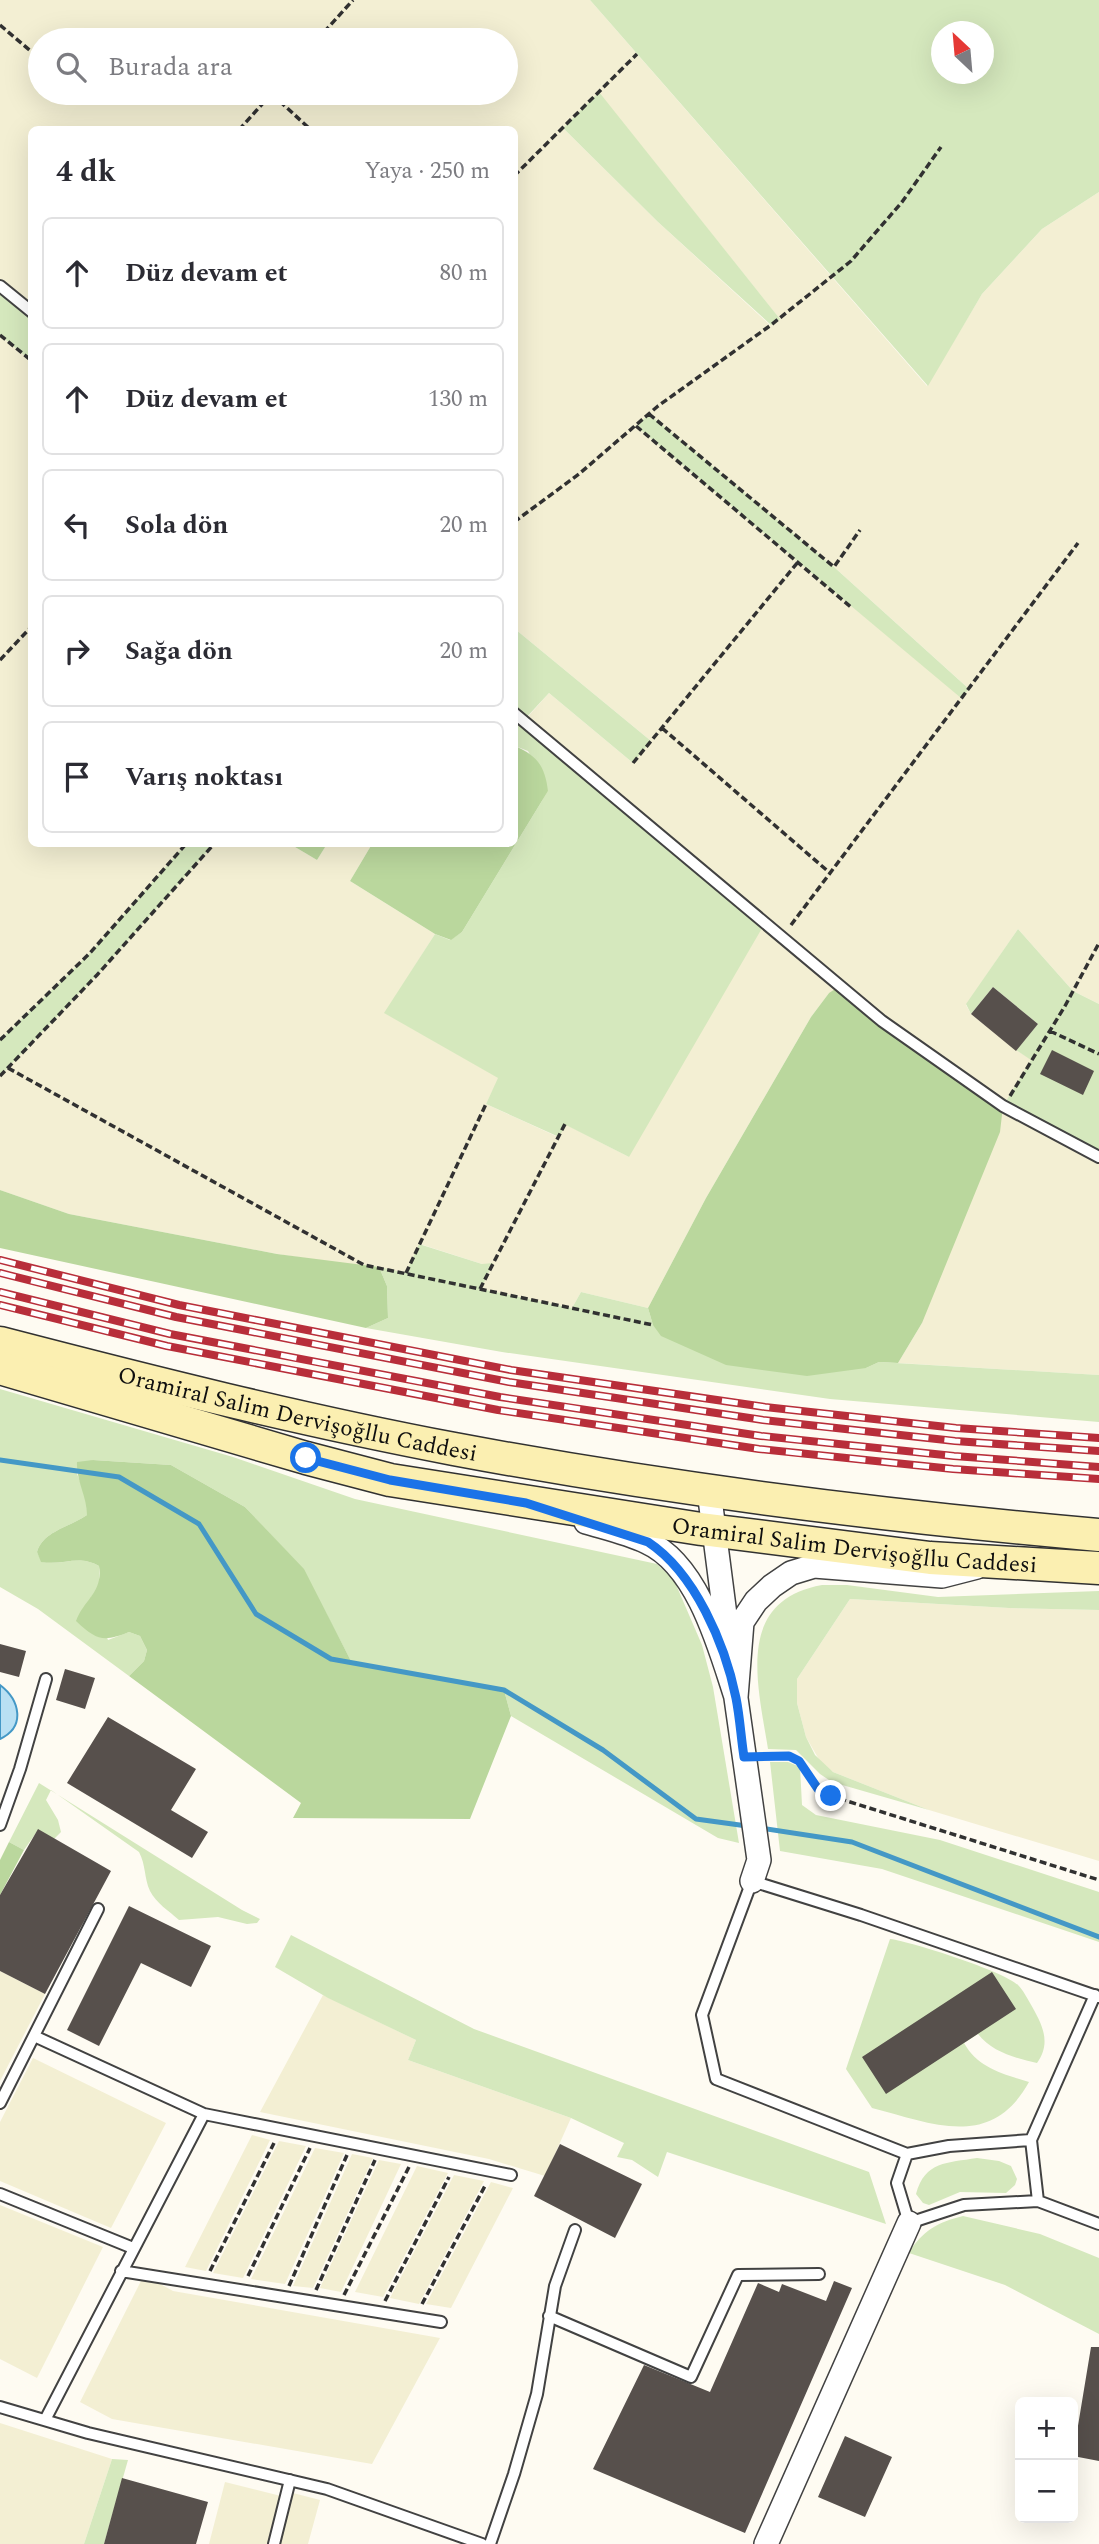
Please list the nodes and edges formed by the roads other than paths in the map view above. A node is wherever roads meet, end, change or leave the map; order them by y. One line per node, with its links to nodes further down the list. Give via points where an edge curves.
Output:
1 (0, 286): 2 (lane)
2 (28, 309)
3 (518, 716): 4 (lane, via 882,1021 1003,1107)
4 (1099, 1157)
5 (0, 1343): 7 (main road, Oramiral Salim Dervişoğllu Caddesi, via 278,1413 453,1449)
6 (0, 1368): 8 (main road, Oramiral Salim Dervişoğllu Caddesi, via 390,1480)
7 (709, 1491): 9 (street); 10 (main road, Oramiral Salim Dervişoğllu Caddesi, via 935,1521)
8 (526, 1503): 9 (main road, Oramiral Salim Dervişoğllu Caddesi); 14 (street, via 648,1542 665,1553 706,1614)
9 (713, 1531): 11 (main road, Oramiral Salim Dervişoğllu Caddesi); 14 (street)
10 (1099, 1535)
11 (999, 1562): 12 (main road, Oramiral Salim Dervişoğllu Caddesi); 14 (street, via 942,1576 814,1566 791,1573 756,1601 742,1622)
12 (1099, 1568)
13 (47, 1679): 15 (lane)
14 (736, 1697): 16 (street)
15 (0, 1825)
16 (756, 1871): 18 (lane, via 861,1915); 23 (lane, via 702,2015 716,2079)
17 (97, 1909): 19 (lane)
18 (1097, 1996): 22 (lane)
19 (34, 2036): 20 (lane); 21 (lane)
20 (0, 2103)
21 (204, 2114): 24 (lane); 30 (lane)
22 (1031, 2140): 23 (lane); 26 (lane)
23 (907, 2154): 27 (lane, via 897,2183)
24 (511, 2175)
25 (0, 2194): 30 (lane)
26 (1038, 2201): 27 (lane, via 964,2205); 28 (lane)
27 (909, 2223): 41 (street)
28 (1099, 2224)
29 (575, 2230): 33 (lane)
30 (133, 2248): 31 (lane)
31 (121, 2271): 34 (lane); 36 (lane)
32 (819, 2274): 33 (lane, via 738,2275 691,2377)
33 (549, 2316): 40 (lane, via 537,2394)
34 (441, 2322)
35 (0, 2407): 36 (lane)
36 (45, 2420): 37 (lane)
37 (290, 2480): 38 (lane); 39 (lane, via 327,2488)
38 (274, 2544)
39 (482, 2544)
40 (490, 2544)
41 (766, 2544)

